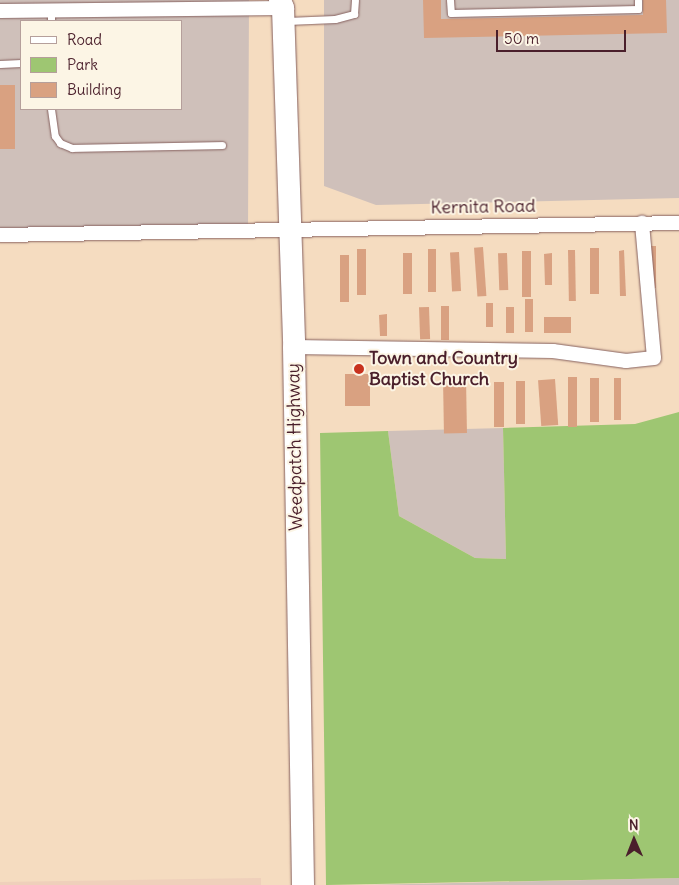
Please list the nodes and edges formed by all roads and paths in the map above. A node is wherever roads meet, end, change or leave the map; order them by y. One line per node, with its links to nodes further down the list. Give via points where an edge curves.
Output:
1 (355, 0): 5 (lane, via 354,14 335,19)
2 (450, 0): 3 (lane, via 451,13 638,9)
3 (638, 0)
4 (162, 5): 5 (street); 7 (street)
5 (284, 7): 14 (main road, Weedpatch Highway)
6 (0, 11): 7 (street)
7 (50, 16)
8 (20, 63): 9 (lane)
9 (0, 64)
10 (51, 110): 11 (lane, via 55,136 60,143 72,148)
11 (222, 145)
12 (679, 222): 13 (street, Kernita Road)
13 (642, 223): 14 (street, Kernita Road); 16 (street, via 654,358 626,361 553,351)
14 (288, 229): 15 (street, Kernita Road); 16 (main road, Weedpatch Highway)
15 (0, 235)
16 (294, 347): 17 (main road, Weedpatch Highway)
17 (302, 885)

